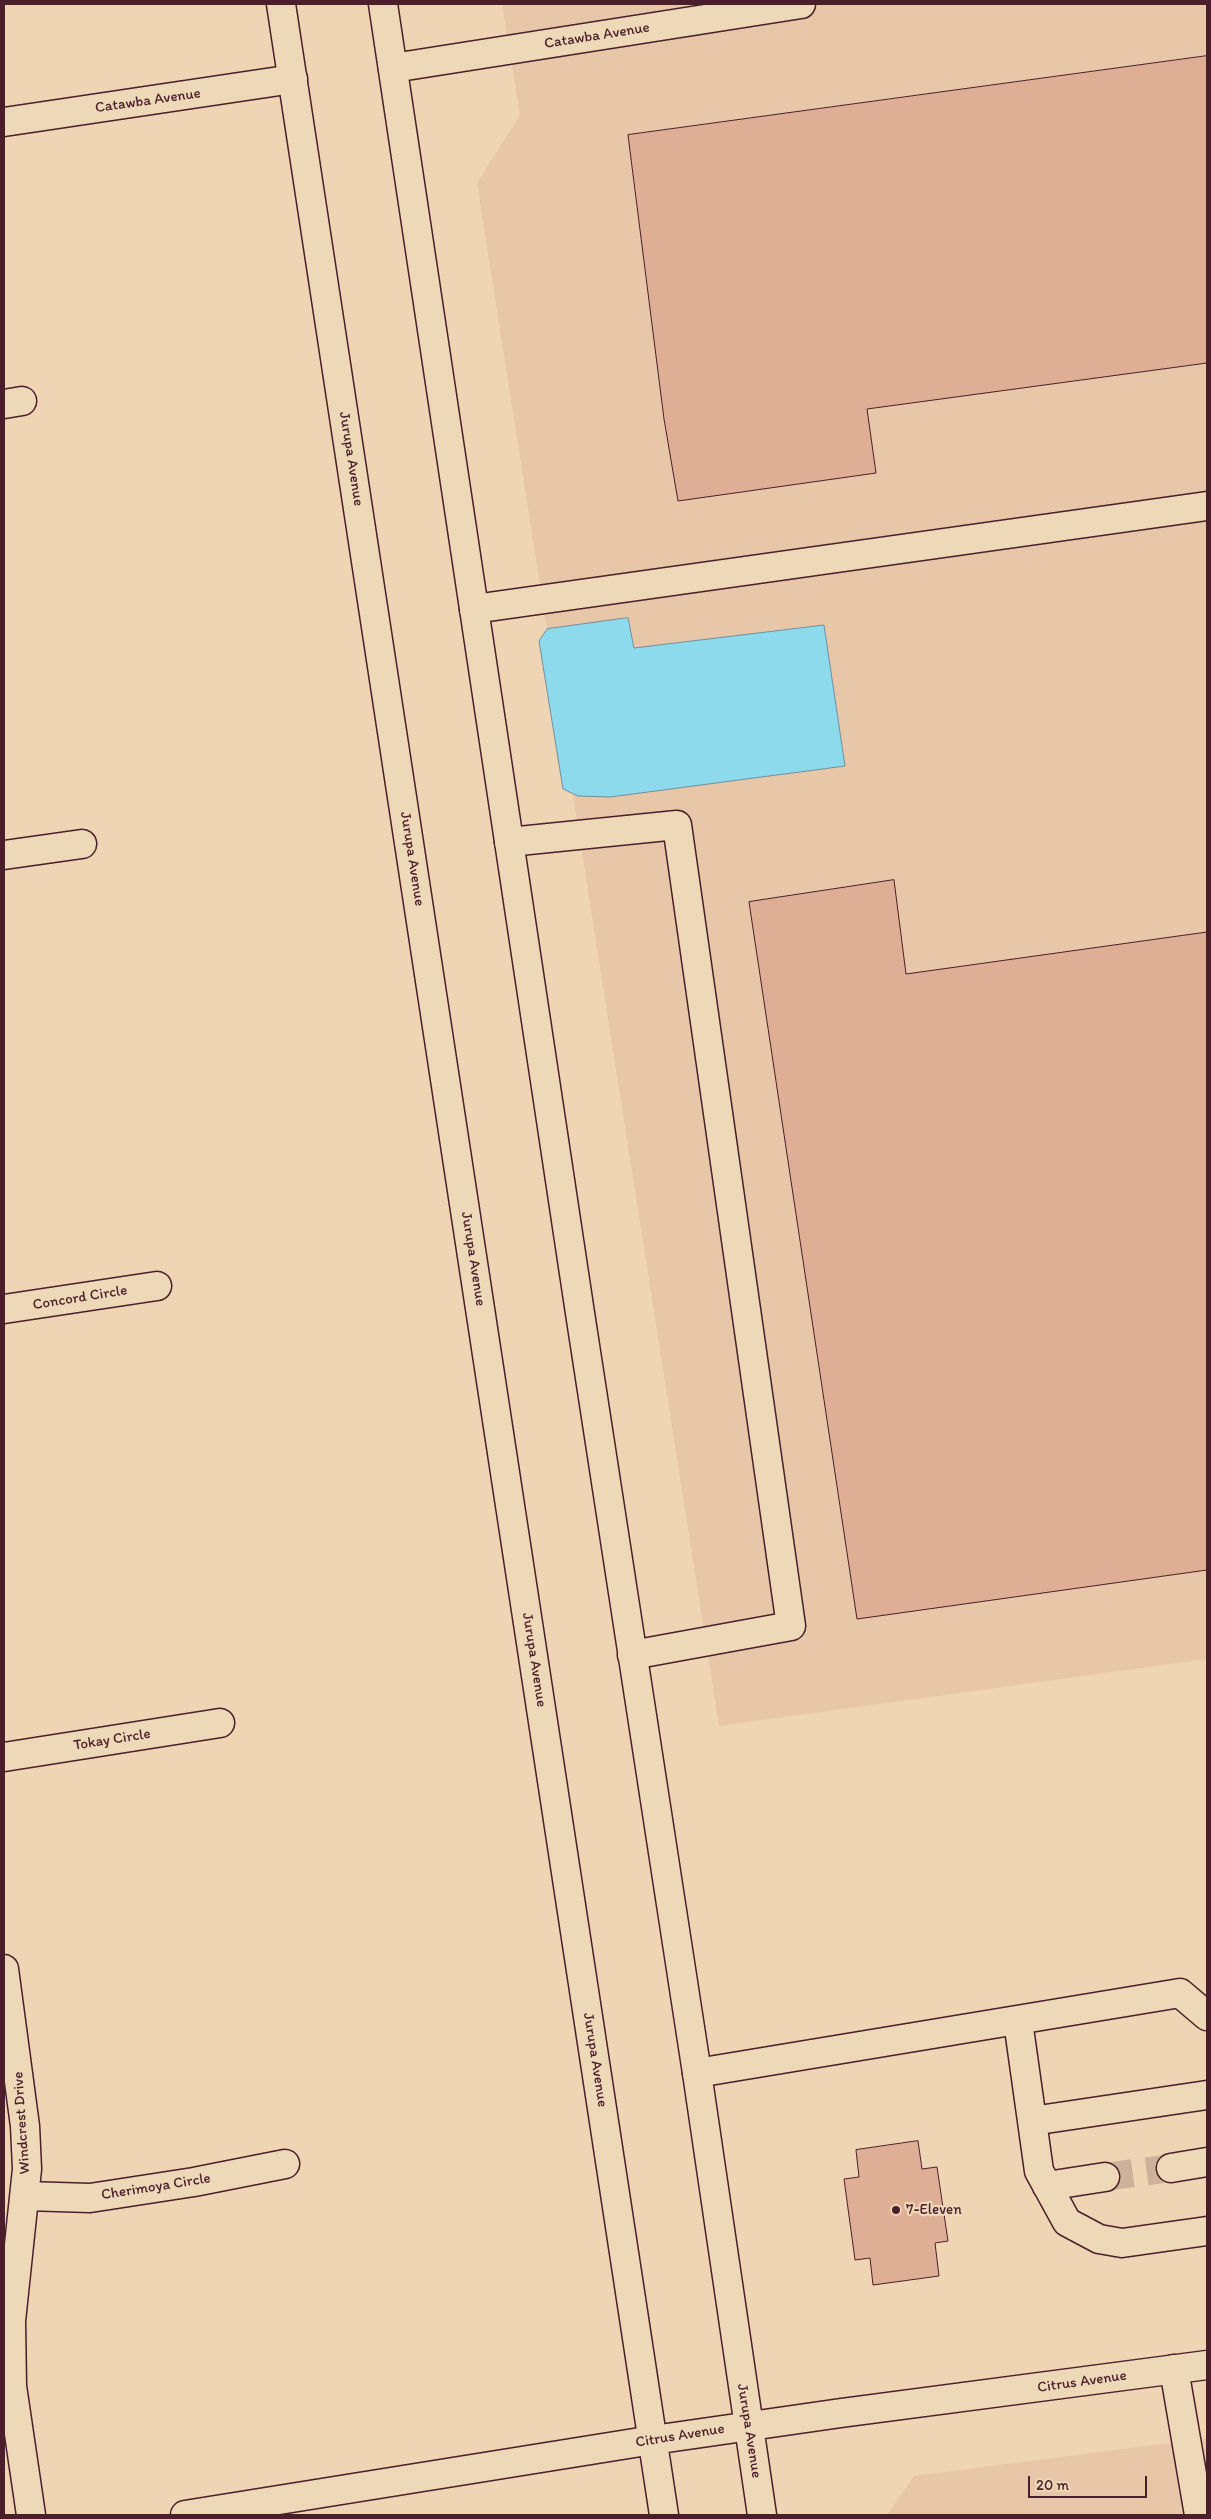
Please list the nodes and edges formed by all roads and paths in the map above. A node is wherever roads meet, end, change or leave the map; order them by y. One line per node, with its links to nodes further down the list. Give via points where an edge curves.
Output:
1 (281, 4): 6 (main road, Jurupa Avenue)
2 (383, 4): 5 (main road, Jurupa Avenue)
3 (801, 4): 4 (main road, Catawba Avenue)
4 (761, 7): 5 (main road, Catawba Avenue)
5 (393, 68): 9 (main road, Jurupa Avenue)
6 (293, 79): 7 (main road, Catawba Avenue); 34 (main road, Jurupa Avenue)
7 (4, 122)
8 (1207, 506): 9 (main road)
9 (474, 609): 10 (main road, Jurupa Avenue)
10 (509, 842): 15 (main road, Jurupa Avenue); 15 (main road, via 678,825 791,1626)
11 (82, 844): 12 (main road)
12 (4, 855)
13 (157, 1286): 14 (main road, Concord Circle)
14 (4, 1309)
15 (632, 1655): 21 (main road, Jurupa Avenue)
16 (220, 1724): 17 (main road, Tokay Circle)
17 (4, 1757)
18 (4, 1969): 29 (main road, Windcrest Drive, via 25,2126)
19 (1207, 2016): 20 (main road, via 1180,1993)
20 (1018, 2021): 21 (main road); 23 (main road)
21 (697, 2073): 33 (main road, Jurupa Avenue)
22 (1207, 2095): 23 (main road)
23 (1032, 2120): 28 (main road, via 1039,2171)
24 (1207, 2162): 26 (main road)
25 (285, 2164): 29 (main road, Cherimoya Circle, via 90,2198)
26 (1170, 2168)
27 (1105, 2177): 28 (main road)
28 (1047, 2186): 30 (main road, via 1067,2222 1099,2239 1122,2243)
29 (25, 2196): 35 (main road, Windcrest Drive, via 11,2321 12,2386)
30 (1207, 2231)
31 (1207, 2365): 32 (main road, Citrus Avenue)
32 (1174, 2369): 33 (main road, Citrus Avenue); 39 (main road)
33 (748, 2426): 34 (main road, Citrus Avenue); 38 (main road, Jurupa Avenue)
34 (653, 2440): 36 (main road, Citrus Avenue); 37 (main road, Jurupa Avenue)
35 (31, 2515)
36 (185, 2515)
37 (664, 2515)
38 (762, 2515)
39 (1199, 2515)

